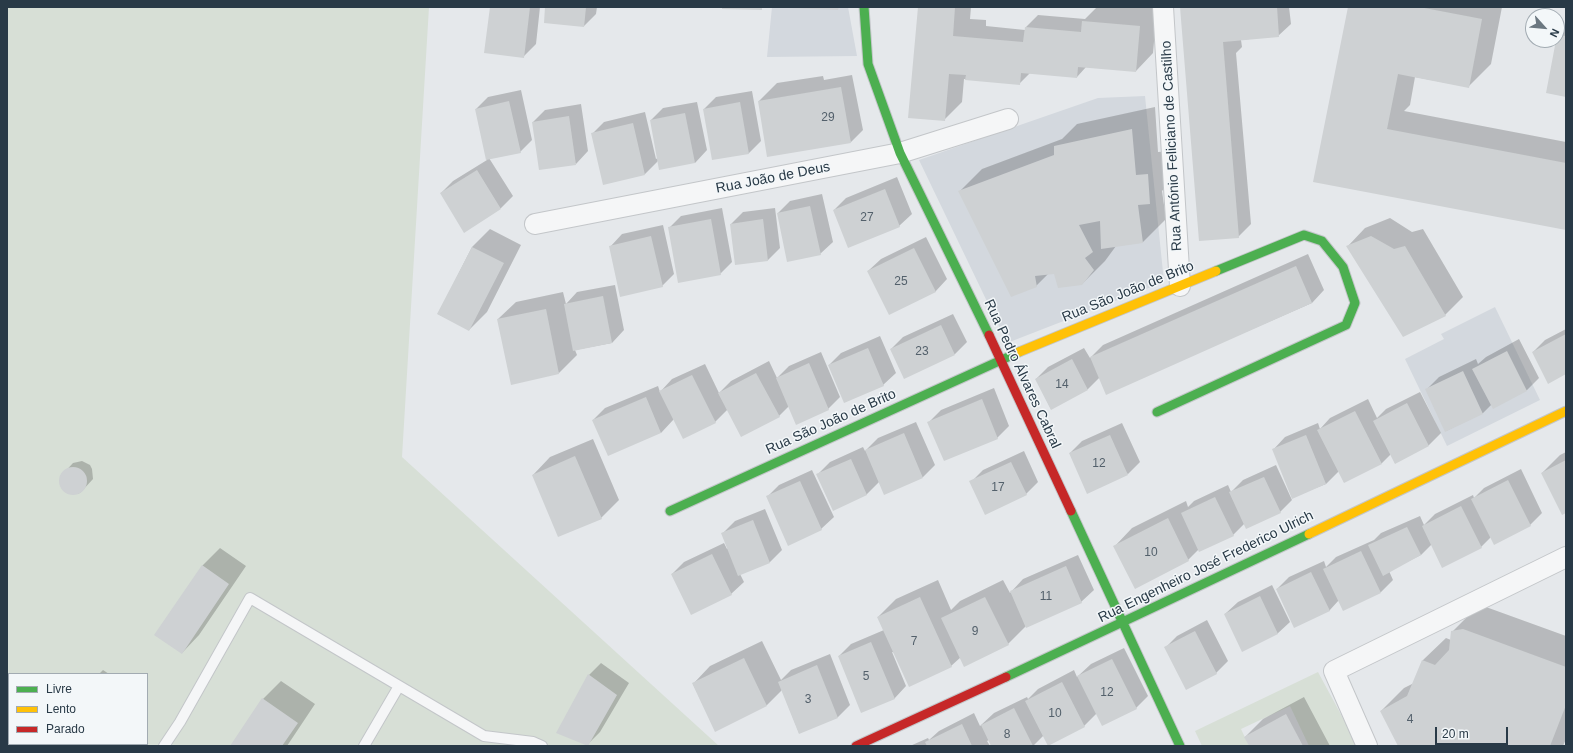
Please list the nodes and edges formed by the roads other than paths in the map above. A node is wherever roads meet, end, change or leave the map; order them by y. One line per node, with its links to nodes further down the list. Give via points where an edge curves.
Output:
1 (864, 7): 4 (street, Rua Pedro Álvares Cabral, via 868,64)
2 (1163, 7): 6 (street, Rua António Feliciano de Castilho)
3 (1008, 120): 4 (street, Rua João de Deus)
4 (900, 154): 5 (street, Rua João de Deus); 7 (street, Rua Pedro Álvares Cabral)
5 (535, 224)
6 (1180, 286): 7 (street, Rua São João de Brito); 9 (street, Rua São João de Brito, via 1304,235 1322,241 1343,267 1355,303 1346,325)
7 (1001, 360): 10 (street, Rua São João de Brito); 12 (street, Rua Pedro Álvares Cabral)
8 (1566, 411): 12 (street, Rua Engenheiro José Frederico Ulrich)
9 (1156, 412)
10 (670, 511)
11 (1566, 557): 19 (street, via 1334,671)
12 (1122, 623): 17 (street, Rua Engenheiro José Frederico Ulrich); 18 (street, Rua Pedro Álvares Cabral)
13 (399, 686): 14 (lane, via 250,598); 15 (lane); 16 (lane, via 484,736 533,742)
14 (164, 746)
15 (364, 746)
16 (542, 746)
17 (856, 746)
18 (1180, 746)
19 (1367, 746)

